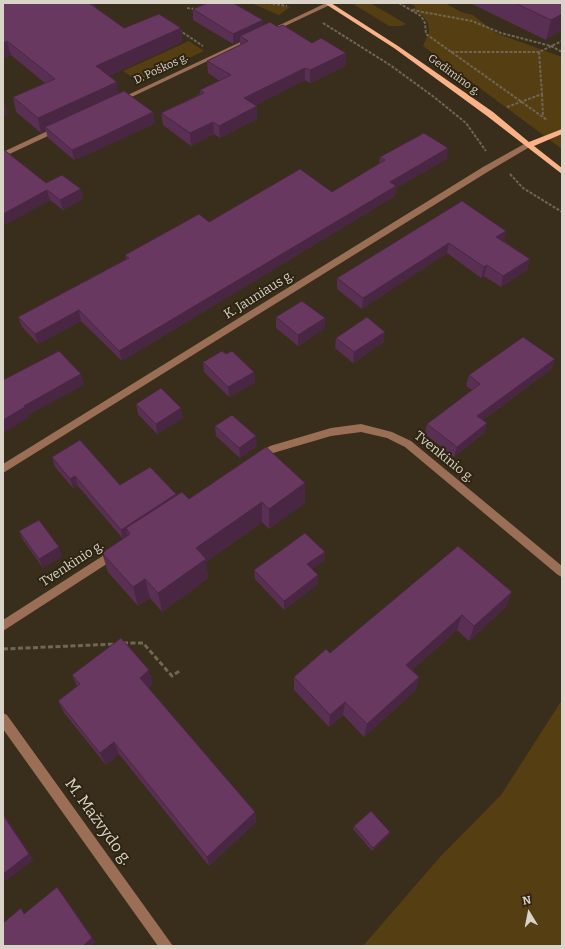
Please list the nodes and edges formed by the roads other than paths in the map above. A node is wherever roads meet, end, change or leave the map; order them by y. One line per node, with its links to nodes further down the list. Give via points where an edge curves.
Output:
1 (328, 3): 2 (street, D. Poškos g.); 5 (main road, Gedimino g., via 396,47)
2 (110, 105)
3 (68, 125): 6 (street)
4 (562, 130): 5 (main road)
5 (529, 145): 7 (main road, Gedimino g.); 9 (street, K. Jauniaus g.)
6 (3, 155)
7 (562, 172)
8 (250, 464): 11 (street, Tvenkinio g., via 270,450 331,432 361,428 389,435 408,444)
9 (3, 469)
10 (123, 547): 12 (street, Tvenkinio g.)
11 (562, 572)
12 (3, 626)
13 (3, 719): 14 (street, M. Mažvydo g.)
14 (166, 946)

